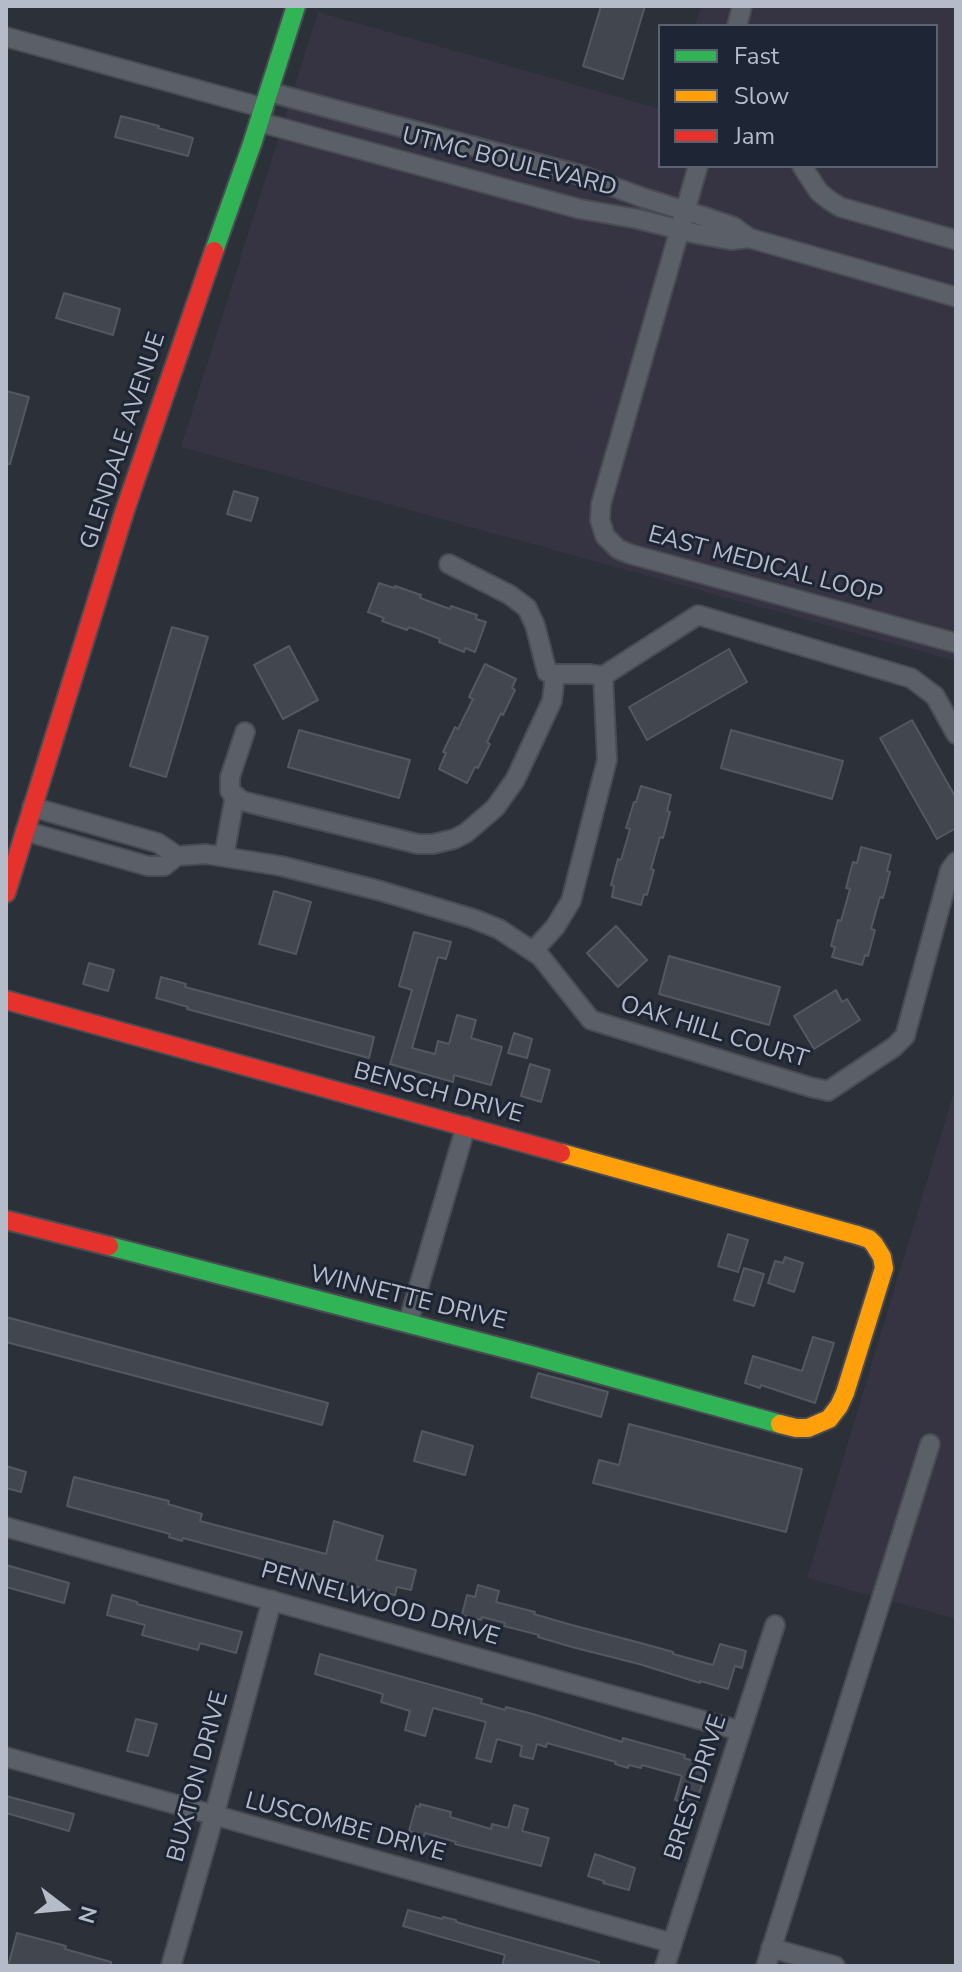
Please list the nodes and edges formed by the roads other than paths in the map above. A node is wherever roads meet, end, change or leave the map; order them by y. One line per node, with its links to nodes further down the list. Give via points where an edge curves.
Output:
1 (296, 6): 3 (street, GLENDALE AVENUE)
2 (6, 37): 3 (street)
3 (264, 107): 4 (street, UTMC BOULEVARD); 5 (street, UTMC BOULEVARD); 18 (street, GLENDALE AVENUE, via 152,428)
4 (433, 135): 5 (street); 8 (street, UTMC BOULEVARD, via 574,173 644,198)
5 (424, 167): 8 (street, UTMC BOULEVARD, via 580,209)
6 (697, 168): 8 (street, EAST MEDICAL LOOP)
7 (803, 168): 9 (street, via 819,192 840,207)
8 (683, 220): 10 (street, UTMC BOULEVARD, via 731,240 749,238); 12 (street, EAST MEDICAL LOOP, via 601,504 605,536 630,554)
9 (956, 240)
10 (956, 297)
11 (449, 564): 13 (street, via 527,608 547,672)
12 (956, 643)
13 (555, 674): 14 (street); 17 (street, via 552,701 515,780 495,808 454,839 418,844)
14 (603, 676): 16 (street, via 698,615 911,678 935,696); 24 (street, via 607,760 571,901)
15 (245, 732): 17 (street, via 230,777)
16 (956, 734)
17 (235, 795): 21 (street)
18 (32, 807): 19 (street, GLENDALE AVENUE); 20 (street, OAK HILL COURT, via 158,843)
19 (25, 831): 20 (street, OAK HILL COURT, via 148,866 164,866); 23 (street, GLENDALE AVENUE)
20 (177, 856): 21 (street, OAK HILL COURT)
21 (224, 856): 24 (street, OAK HILL COURT, via 381,891 474,919)
22 (956, 862): 24 (street, OAK HILL COURT, via 905,1036 828,1091 591,1020)
23 (6, 893)
24 (533, 951)
25 (6, 1000): 26 (street, BENSCH DRIVE)
26 (466, 1126): 28 (street); 29 (street, BENSCH DRIVE, via 869,1239 884,1268 850,1379 829,1419)
27 (6, 1220): 28 (street, WINNETTE DRIVE)
28 (408, 1323): 29 (street, WINNETTE DRIVE)
29 (796, 1428)
30 (930, 1444): 38 (street)
31 (6, 1527): 32 (street, PENNELWOOD DRIVE)
32 (272, 1600): 34 (street, PENNELWOOD DRIVE); 36 (street, BUXTON DRIVE)
33 (775, 1625): 34 (street, BREST DRIVE)
34 (741, 1731): 37 (street, BREST DRIVE)
35 (6, 1757): 36 (street, LUSCOMBE DRIVE)
36 (214, 1816): 37 (street, LUSCOMBE DRIVE); 39 (street, BUXTON DRIVE)
37 (672, 1943): 40 (street, BREST DRIVE)
38 (770, 1961): 41 (street)
39 (171, 1966)
40 (665, 1966)
41 (835, 1966)

